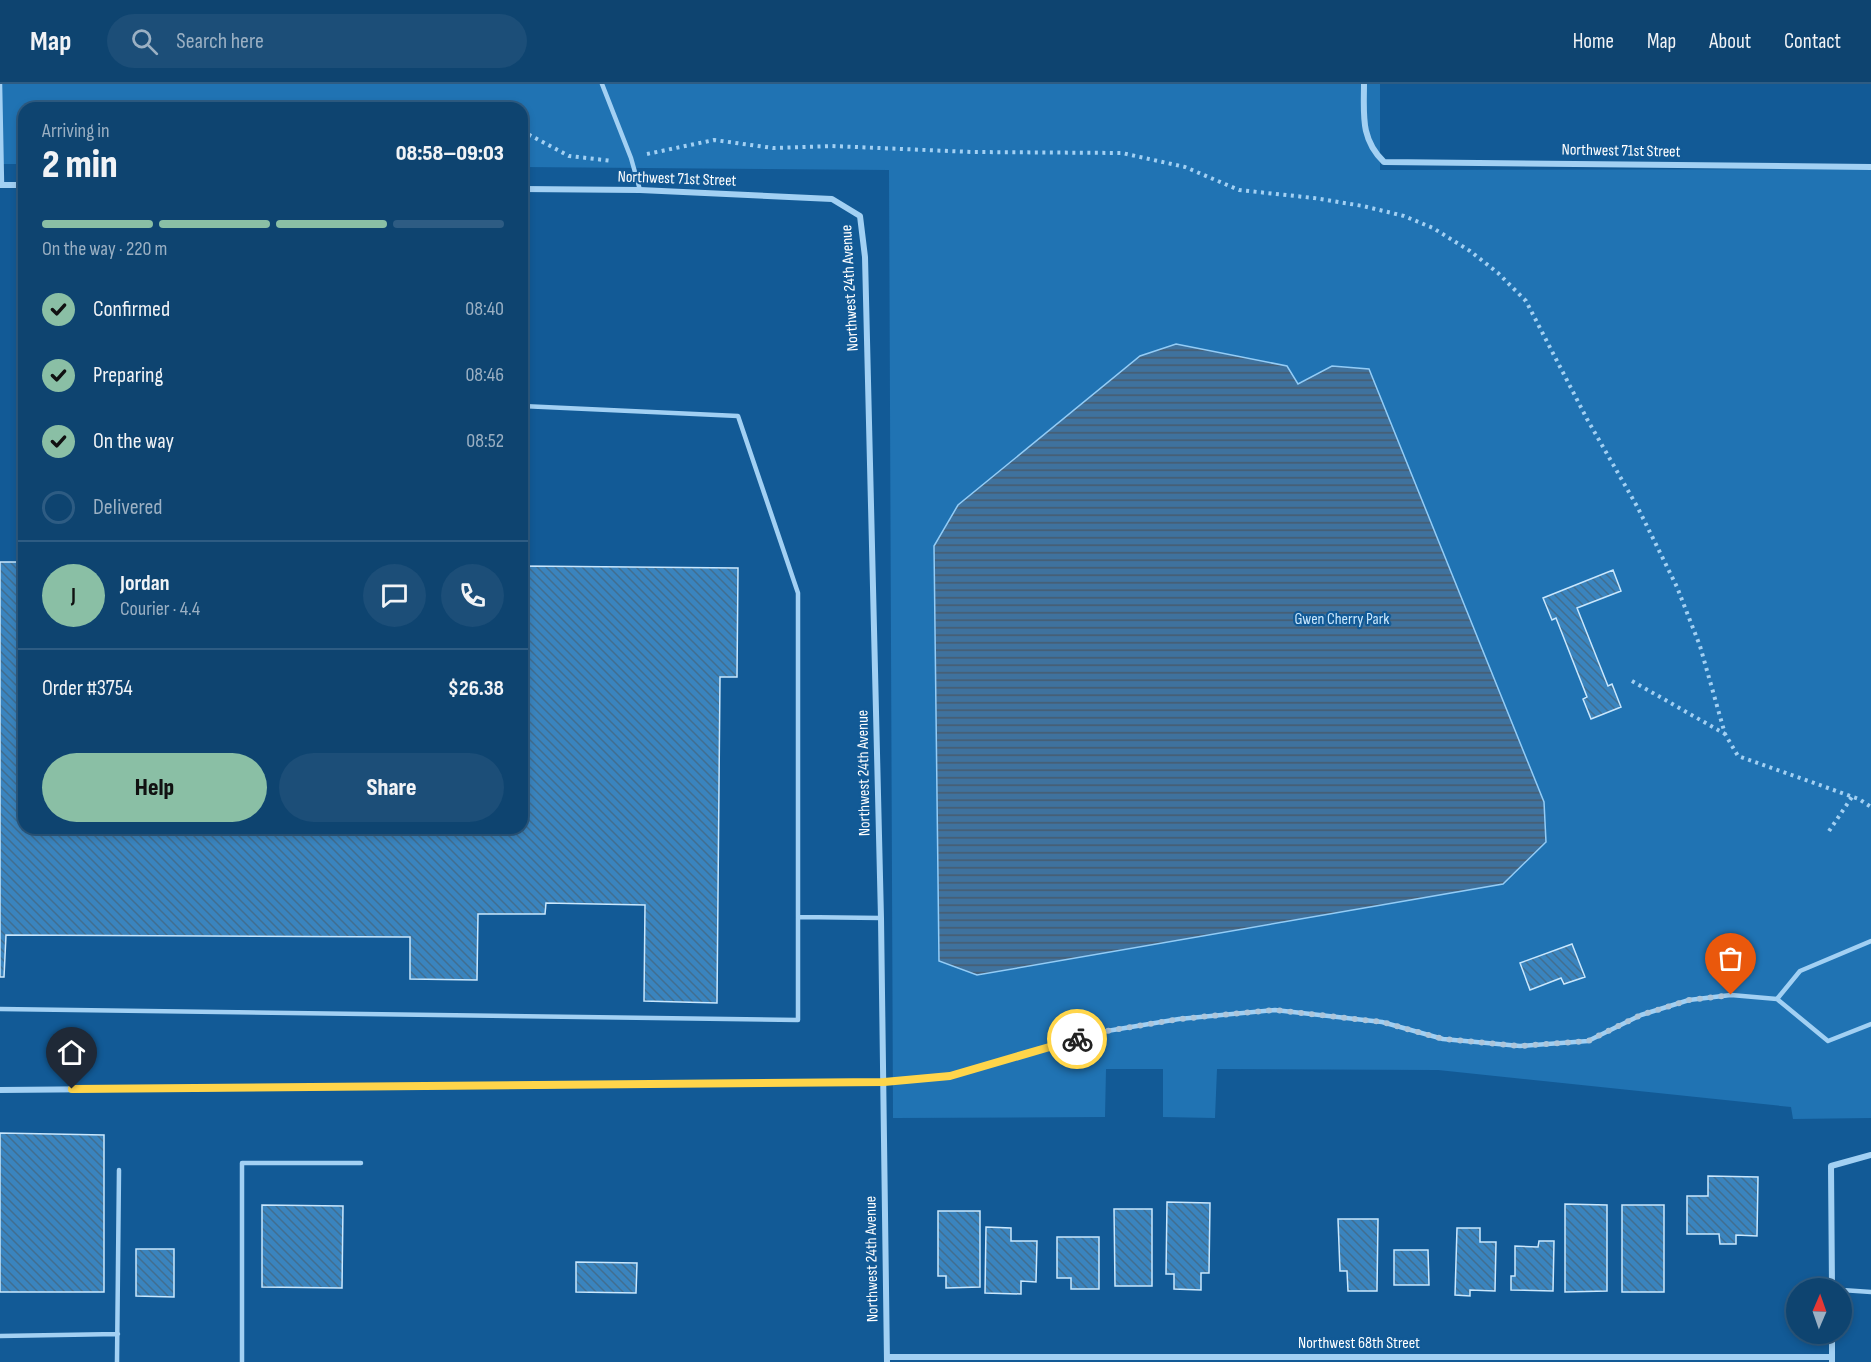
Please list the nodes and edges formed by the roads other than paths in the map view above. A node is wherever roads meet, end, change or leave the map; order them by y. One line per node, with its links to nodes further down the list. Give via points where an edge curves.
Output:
1 (0, 84): 5 (lane)
2 (602, 84): 8 (lane)
3 (1364, 84): 4 (street, Northwest 71st Street, via 1364,128 1374,152 1384,162)
4 (1871, 167)
5 (1, 185): 6 (street)
6 (18, 185)
7 (528, 189): 8 (street, Northwest 71st Street)
8 (640, 190): 9 (street, Northwest 71st Street)
9 (832, 199): 12 (street, Northwest 24th Avenue, via 860,216 865,257)
10 (528, 406): 11 (lane, via 738,416 798,593)
11 (798, 917): 12 (lane); 15 (lane, via 798,1020)
12 (881, 918): 17 (street, Northwest 24th Avenue)
13 (1871, 941): 14 (lane, via 1800,971)
14 (1777, 999): 16 (lane, via 1828,1041); 17 (lane, via 1731,995 1689,1000 1641,1015 1588,1041 1520,1046 1443,1039 1382,1022 1275,1010 1179,1019 1101,1032 950,1076)
15 (0, 1009)
16 (1871, 1024)
17 (884, 1082): 18 (street); 30 (street, Northwest 24th Avenue)
18 (0, 1090)
19 (1871, 1155): 22 (street, via 1831,1166)
20 (361, 1163): 33 (lane, via 242,1163)
21 (119, 1170): 25 (lane)
22 (1832, 1278)
23 (1852, 1291): 24 (lane)
24 (1871, 1292)
25 (118, 1334): 26 (lane); 32 (lane)
26 (0, 1336)
27 (1832, 1344): 31 (street)
28 (1250, 1359): 29 (street, Northwest 68th Street); 30 (street, Northwest 68th Street)
29 (1472, 1359): 31 (street, Northwest 68th Street)
30 (887, 1360)
31 (1832, 1360)
32 (117, 1362)
33 (242, 1362)

